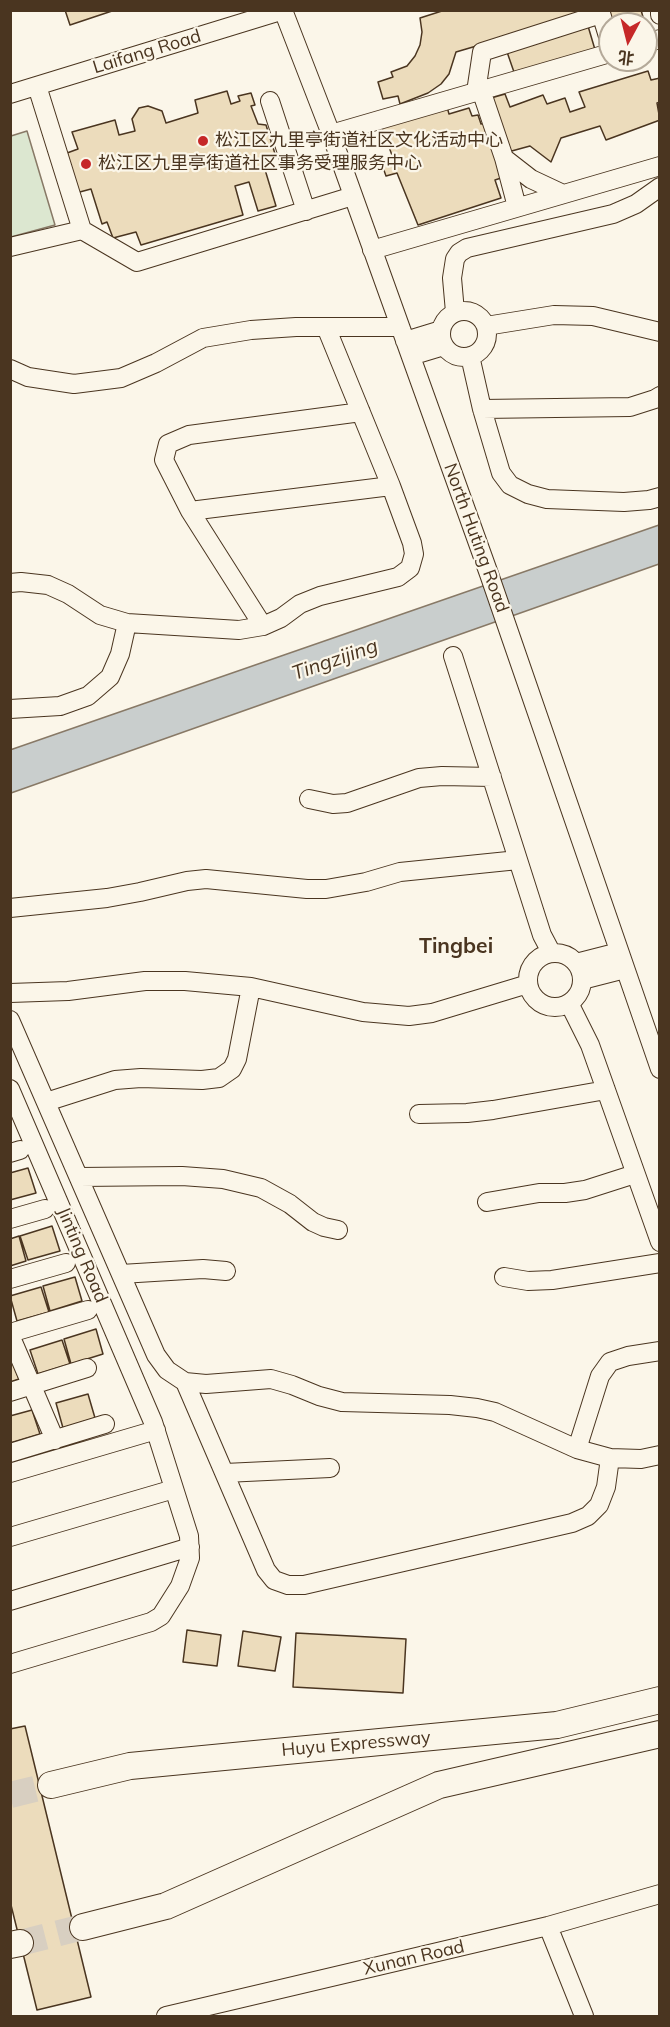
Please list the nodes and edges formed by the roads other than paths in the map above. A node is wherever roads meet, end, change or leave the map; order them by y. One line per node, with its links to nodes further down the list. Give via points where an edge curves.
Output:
1 (283, 11): 4 (street, Laifang Road); 8 (street, North Huting Road)
2 (598, 13): 5 (street, via 482,52)
3 (598, 56): 5 (street)
4 (37, 86): 6 (street, Laifang Road); 16 (street)
5 (479, 91): 8 (street); 9 (street)
6 (10, 94)
7 (270, 101): 15 (street)
8 (331, 134): 13 (street, North Huting Road)
9 (504, 158): 12 (street, via 531,179); 14 (street)
10 (660, 166): 12 (street)
11 (659, 187): 19 (street, via 636,204 613,214 466,248 455,259 452,278)
12 (563, 194): 14 (street)
13 (353, 196): 15 (street); 18 (street, North Huting Road)
14 (518, 207): 18 (street)
15 (306, 211): 16 (street, via 137,262)
16 (82, 230): 17 (street)
17 (10, 247)
18 (372, 250): 24 (street, North Huting Road)
19 (456, 312): 20 (street, via 477,314); 23 (street, via 445,320)
20 (486, 326): 22 (street, via 554,315 593,316); 25 (street, via 486,341)
21 (326, 327): 24 (street); 26 (street, via 251,330 203,338 122,378 74,384 28,377); 29 (street)
22 (660, 332)
23 (443, 338): 24 (street); 25 (street, via 456,355)
24 (405, 342): 43 (street, North Huting Road)
25 (470, 356): 28 (street)
26 (10, 369)
27 (660, 396): 28 (street, via 630,407)
28 (482, 409): 31 (street, via 501,473 510,485 528,494 547,499 624,502)
29 (361, 412): 30 (street); 32 (street, via 189,435 168,444 164,460)
30 (391, 486): 32 (street); 35 (street, via 412,543 410,568 398,577 320,596)
31 (660, 497)
32 (190, 511): 35 (street)
33 (10, 583): 34 (street, via 48,585 100,615)
34 (127, 623): 35 (street, via 239,630); 37 (street, via 110,677 88,696 60,705)
35 (263, 626)
36 (453, 656): 38 (street)
37 (10, 709)
38 (492, 777): 39 (street, via 418,778 347,803); 40 (street)
39 (309, 799)
40 (518, 860): 41 (street, via 400,872 335,888 206,879 107,898); 42 (street, via 542,935)
41 (10, 908)
42 (552, 952): 45 (street, via 570,957); 46 (street, via 535,960 527,975)
43 (619, 952): 44 (street, North Huting Road); 45 (street)
44 (625, 969): 45 (street); 51 (street, North Huting Road)
45 (579, 971): 49 (street, via 580,989)
46 (528, 984): 47 (street, via 410,1016 363,1012); 49 (street, via 543,1004)
47 (251, 987): 48 (street, via 145,981); 54 (street, via 237,1059 232,1070 219,1078 115,1080)
48 (10, 993)
49 (568, 1003): 53 (street, via 590,1045)
50 (10, 1020): 54 (street)
51 (660, 1070)
52 (10, 1089): 77 (street, Jinting Road)
53 (606, 1090): 55 (street, via 493,1110); 56 (street)
54 (46, 1102): 57 (street)
55 (419, 1114)
56 (635, 1174): 58 (street, via 585,1190); 62 (street)
57 (78, 1177): 61 (street, via 223,1179 261,1188 312,1222); 66 (street)
58 (487, 1202)
59 (45, 1209): 60 (street)
60 (10, 1219)
61 (338, 1230)
62 (660, 1242)
63 (66, 1263): 68 (street)
64 (660, 1263): 67 (street, via 552,1280)
65 (226, 1271): 66 (street)
66 (120, 1274): 73 (street, via 156,1355 167,1371)
67 (504, 1277)
68 (10, 1279)
69 (88, 1310): 70 (street)
70 (10, 1334): 74 (street)
71 (660, 1351): 79 (street, via 610,1362 600,1376)
72 (87, 1368): 74 (street)
73 (185, 1382): 79 (street, via 272,1379 342,1402 477,1408 495,1412); 85 (street)
74 (32, 1385): 75 (street); 78 (street)
75 (10, 1392)
76 (105, 1425): 78 (street)
77 (154, 1426): 84 (street); 86 (street, Jinting Road)
78 (55, 1440): 80 (street)
79 (577, 1449): 82 (street)
80 (10, 1453)
81 (660, 1455): 82 (street)
82 (610, 1458): 85 (street, via 599,1505 588,1516 572,1523 304,1585 274,1580 266,1570)
83 (330, 1468): 85 (street)
84 (10, 1473)
85 (225, 1473)
86 (174, 1489): 87 (street); 88 (street, Jinting Road)
87 (10, 1538)
88 (190, 1547): 89 (street); 90 (street, via 180,1586 161,1616)
89 (10, 1600)
90 (10, 1664)
91 (660, 1700): 93 (highway, Huyu Expressway, via 557,1725 130,1766)
92 (660, 1734): 96 (highway, via 440,1785 166,1906)
93 (51, 1785)
94 (660, 1894): 95 (street, Xunan Road)
95 (548, 1926): 97 (street, Xunan Road); 98 (street)
96 (83, 1927)
97 (166, 2016)
98 (584, 2016)

